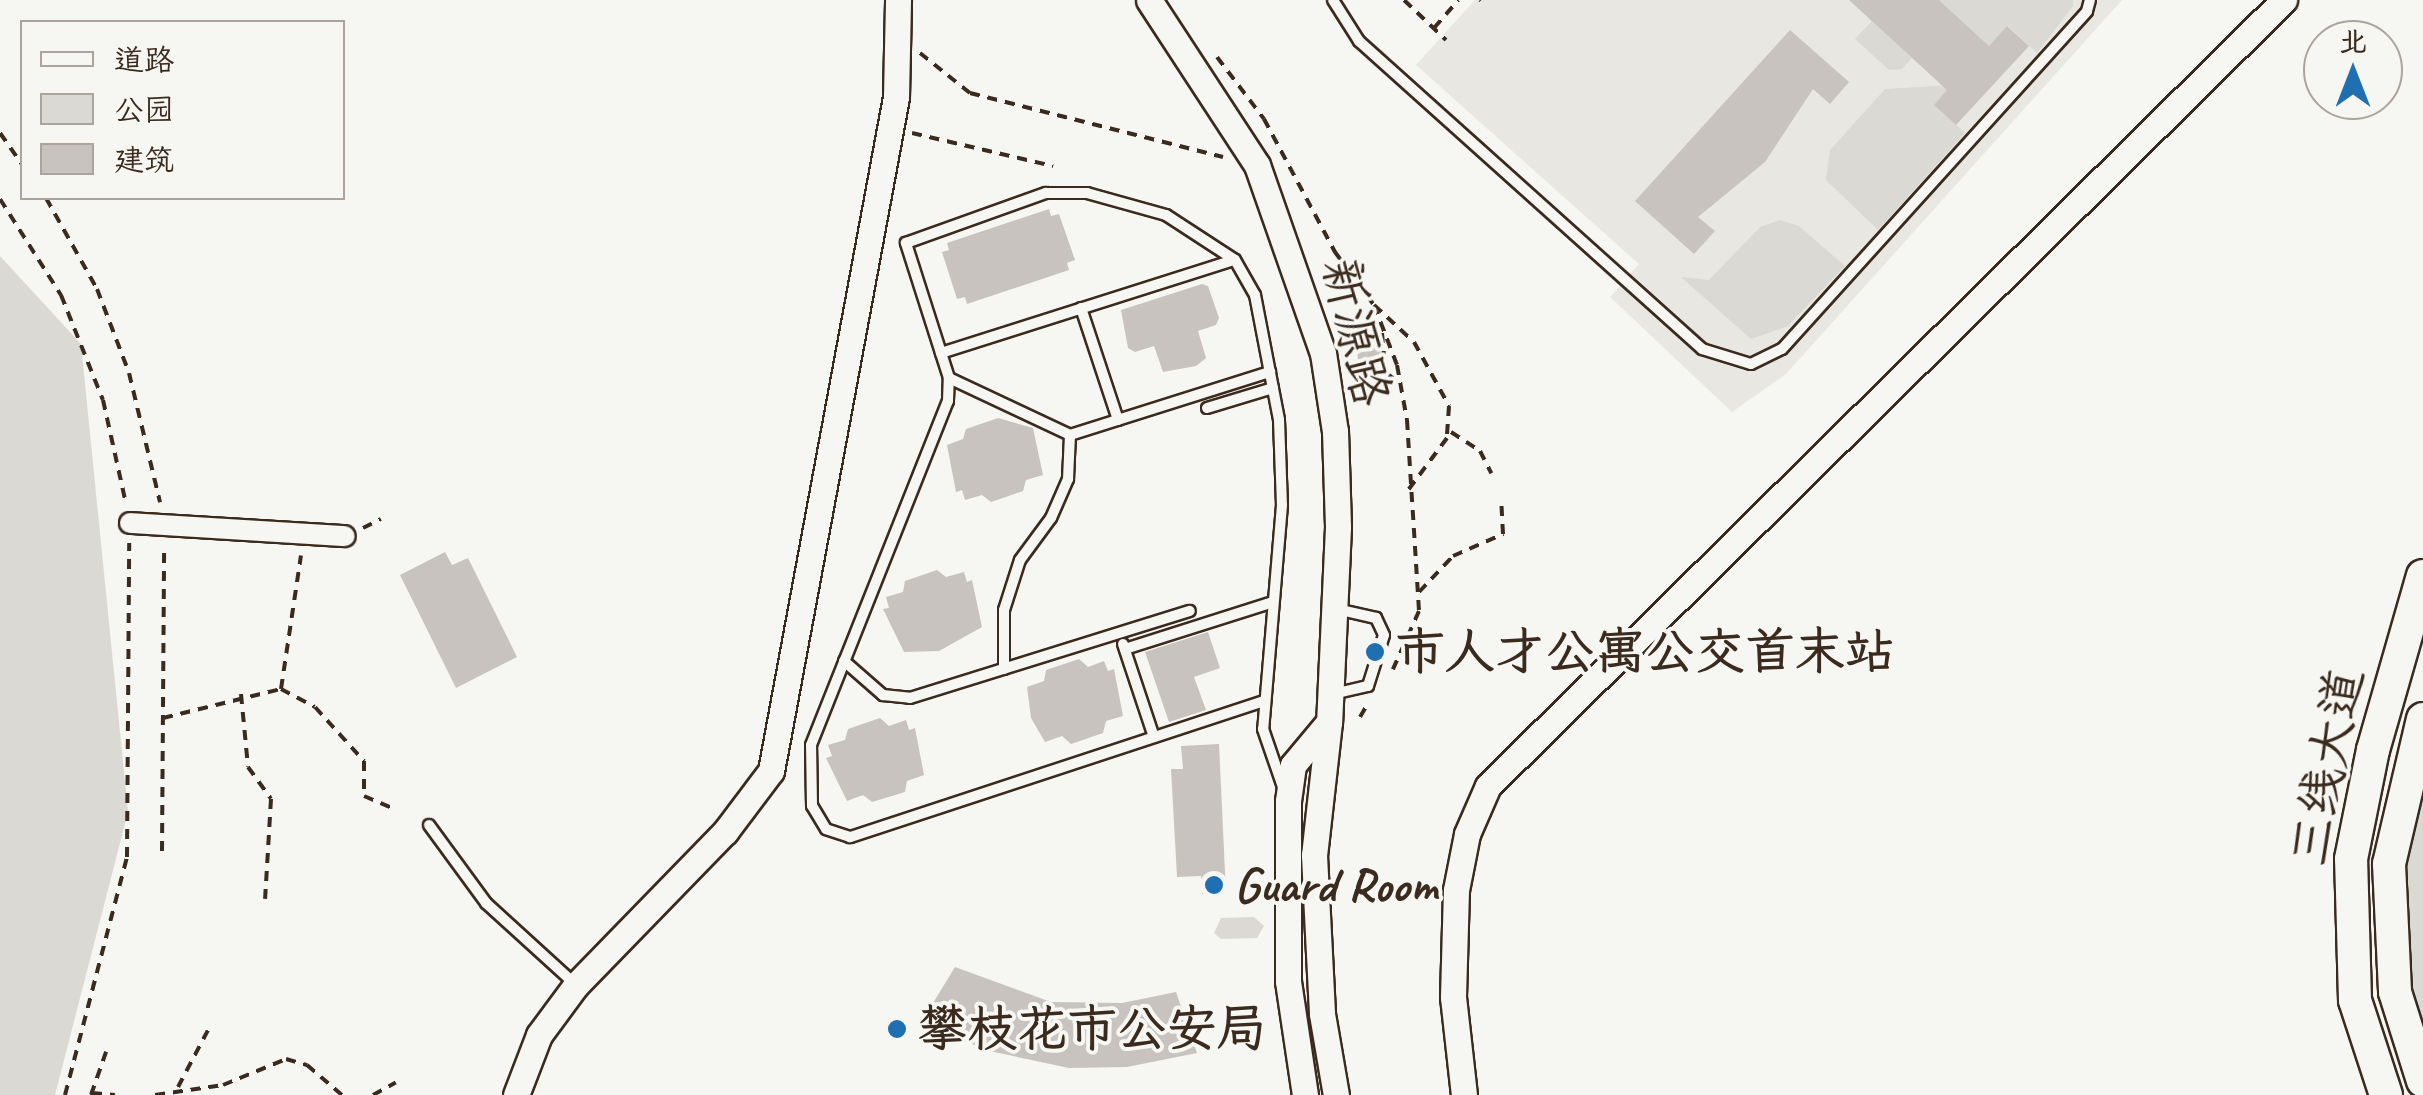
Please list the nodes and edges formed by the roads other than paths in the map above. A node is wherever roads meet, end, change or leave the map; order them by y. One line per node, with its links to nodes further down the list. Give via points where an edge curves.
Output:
1 (898, 0): 32 (street, via 890,128 770,770 725,832)
2 (1149, 0): 19 (street, 新源路, via 1257,165 1323,353 1335,431)
3 (1332, 0): 4 (lane, via 1358,41 1702,349 1751,364 1794,336 2087,11)
4 (2090, 0)
5 (2284, 0): 37 (street, via 1488,786 1467,834 1456,890 1454,996)
6 (1235, 260): 7 (lane); 8 (lane, via 1166,215 1086,194 1046,194 906,242); 9 (lane, via 1255,296)
7 (1081, 308): 8 (lane); 13 (lane)
8 (940, 353): 10 (lane)
9 (1270, 372): 11 (lane); 13 (lane)
10 (949, 378): 14 (lane); 23 (lane, via 948,402)
11 (1273, 388): 12 (lane); 18 (lane, via 1282,506)
12 (1207, 408)
13 (1118, 420): 14 (lane)
14 (1070, 435): 24 (lane, via 1068,479 1051,518 1020,560 1004,610)
15 (130, 522): 16 (street)
16 (345, 536)
17 (2423, 576): 38 (main road, 三线大道, via 2373,750 2352,859 2354,1000)
18 (1273, 602): 22 (lane); 26 (lane)
19 (1336, 609): 25 (street, 新源路); 25 (lane, via 1376,618 1384,635 1382,658 1368,686)
20 (1190, 611): 21 (lane)
21 (1120, 634): 22 (lane); 24 (lane)
22 (1124, 649): 29 (lane)
23 (844, 661): 24 (lane, via 883,695 910,698); 29 (lane, via 811,745 807,776 812,806 826,828 850,837)
24 (1004, 669)
25 (1327, 696): 28 (street, 新源路)
26 (1264, 700): 29 (lane); 30 (lane, via 1262,729)
27 (2423, 718): 33 (main road, 三线大道, via 2390,864 2395,992)
28 (1330, 722): 30 (street, via 1293,765); 36 (street, 新源路, via 1314,855 1322,1014)
29 (1154, 737)
30 (1288, 802): 35 (street, via 1288,981)
31 (429, 825): 32 (lane, via 486,903)
32 (576, 985): 34 (street, via 539,1035)
33 (2423, 1081)
34 (516, 1095)
35 (1304, 1095)
36 (1336, 1095)
37 (1464, 1095)
38 (2386, 1095)

